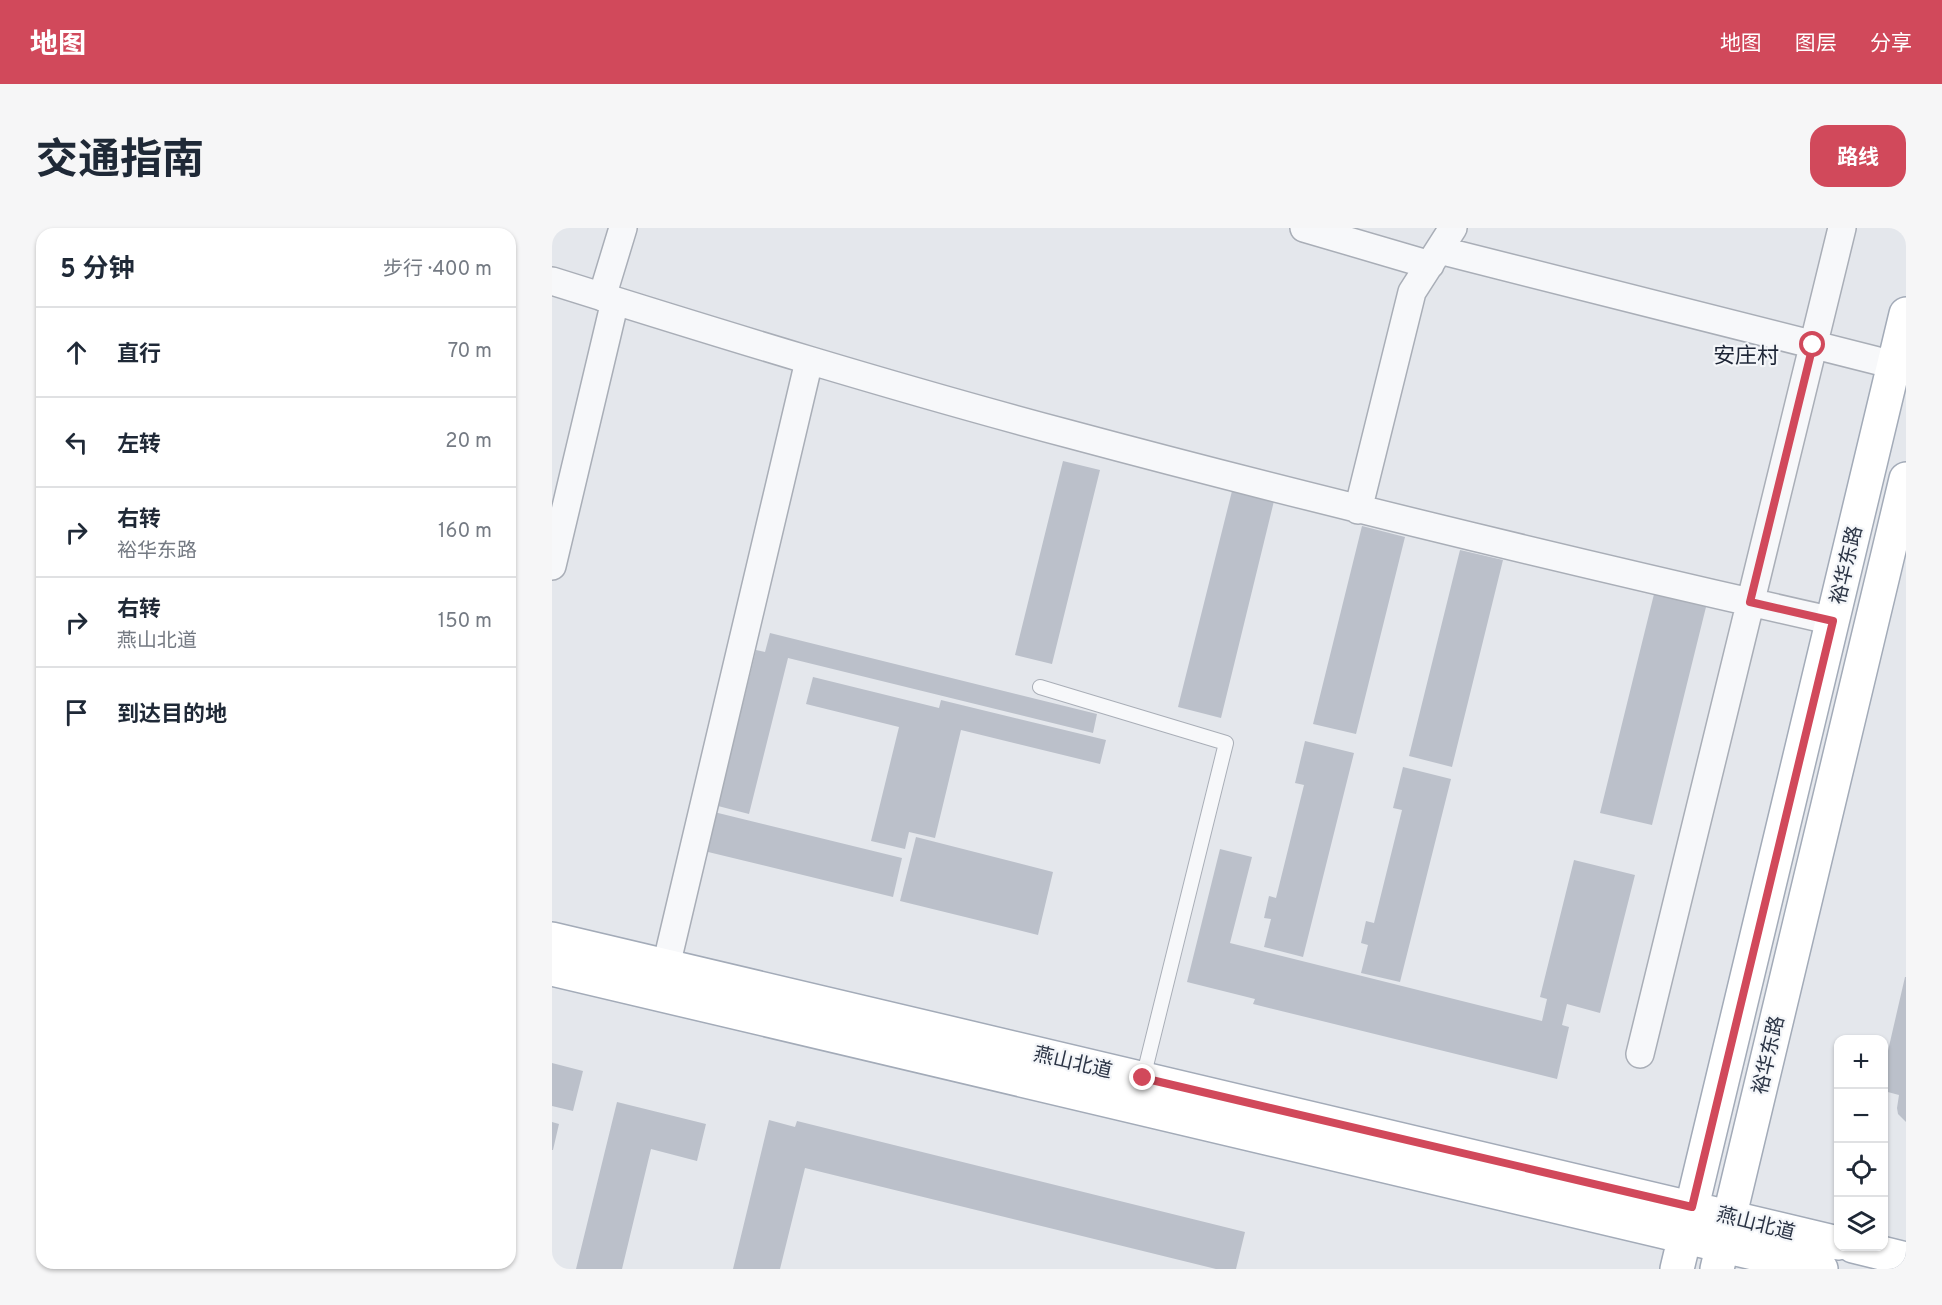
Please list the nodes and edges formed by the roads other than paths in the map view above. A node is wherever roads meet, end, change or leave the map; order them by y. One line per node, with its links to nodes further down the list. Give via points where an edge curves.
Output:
1 (623, 228): 6 (street)
2 (1304, 228): 4 (street)
3 (1842, 228): 8 (street)
4 (1441, 248): 8 (street); 12 (street, via 1412,292)
5 (552, 281): 6 (street)
6 (608, 299): 9 (street); 13 (street)
7 (1906, 314): 10 (main road, 裕华东路)
8 (1813, 345): 10 (street); 14 (street)
9 (809, 361): 12 (street); 18 (street)
10 (1894, 365): 15 (main road, 裕华东路)
11 (1906, 479): 24 (main road, 裕华东路)
12 (1358, 510): 14 (street)
13 (552, 566)
14 (1750, 602): 15 (street); 20 (street)
15 (1833, 621): 22 (main road, 裕华东路)
16 (1040, 687): 21 (lane, via 1226,743)
17 (552, 939): 18 (main road, 燕山北道)
18 (666, 966): 21 (main road, 燕山北道)
19 (552, 969): 22 (main road, 燕山北道)
20 (1640, 1054)
21 (1143, 1078): 22 (main road, 燕山北道)
22 (1688, 1222): 24 (main road, 燕山北道); 27 (main road, 裕华东路)
23 (1834, 1243): 24 (main road, 燕山北道)
24 (1723, 1244): 28 (main road, 燕山北道)
25 (1873, 1251): 26 (main road)
26 (1906, 1259)
27 (1677, 1269)
28 (1821, 1269)

